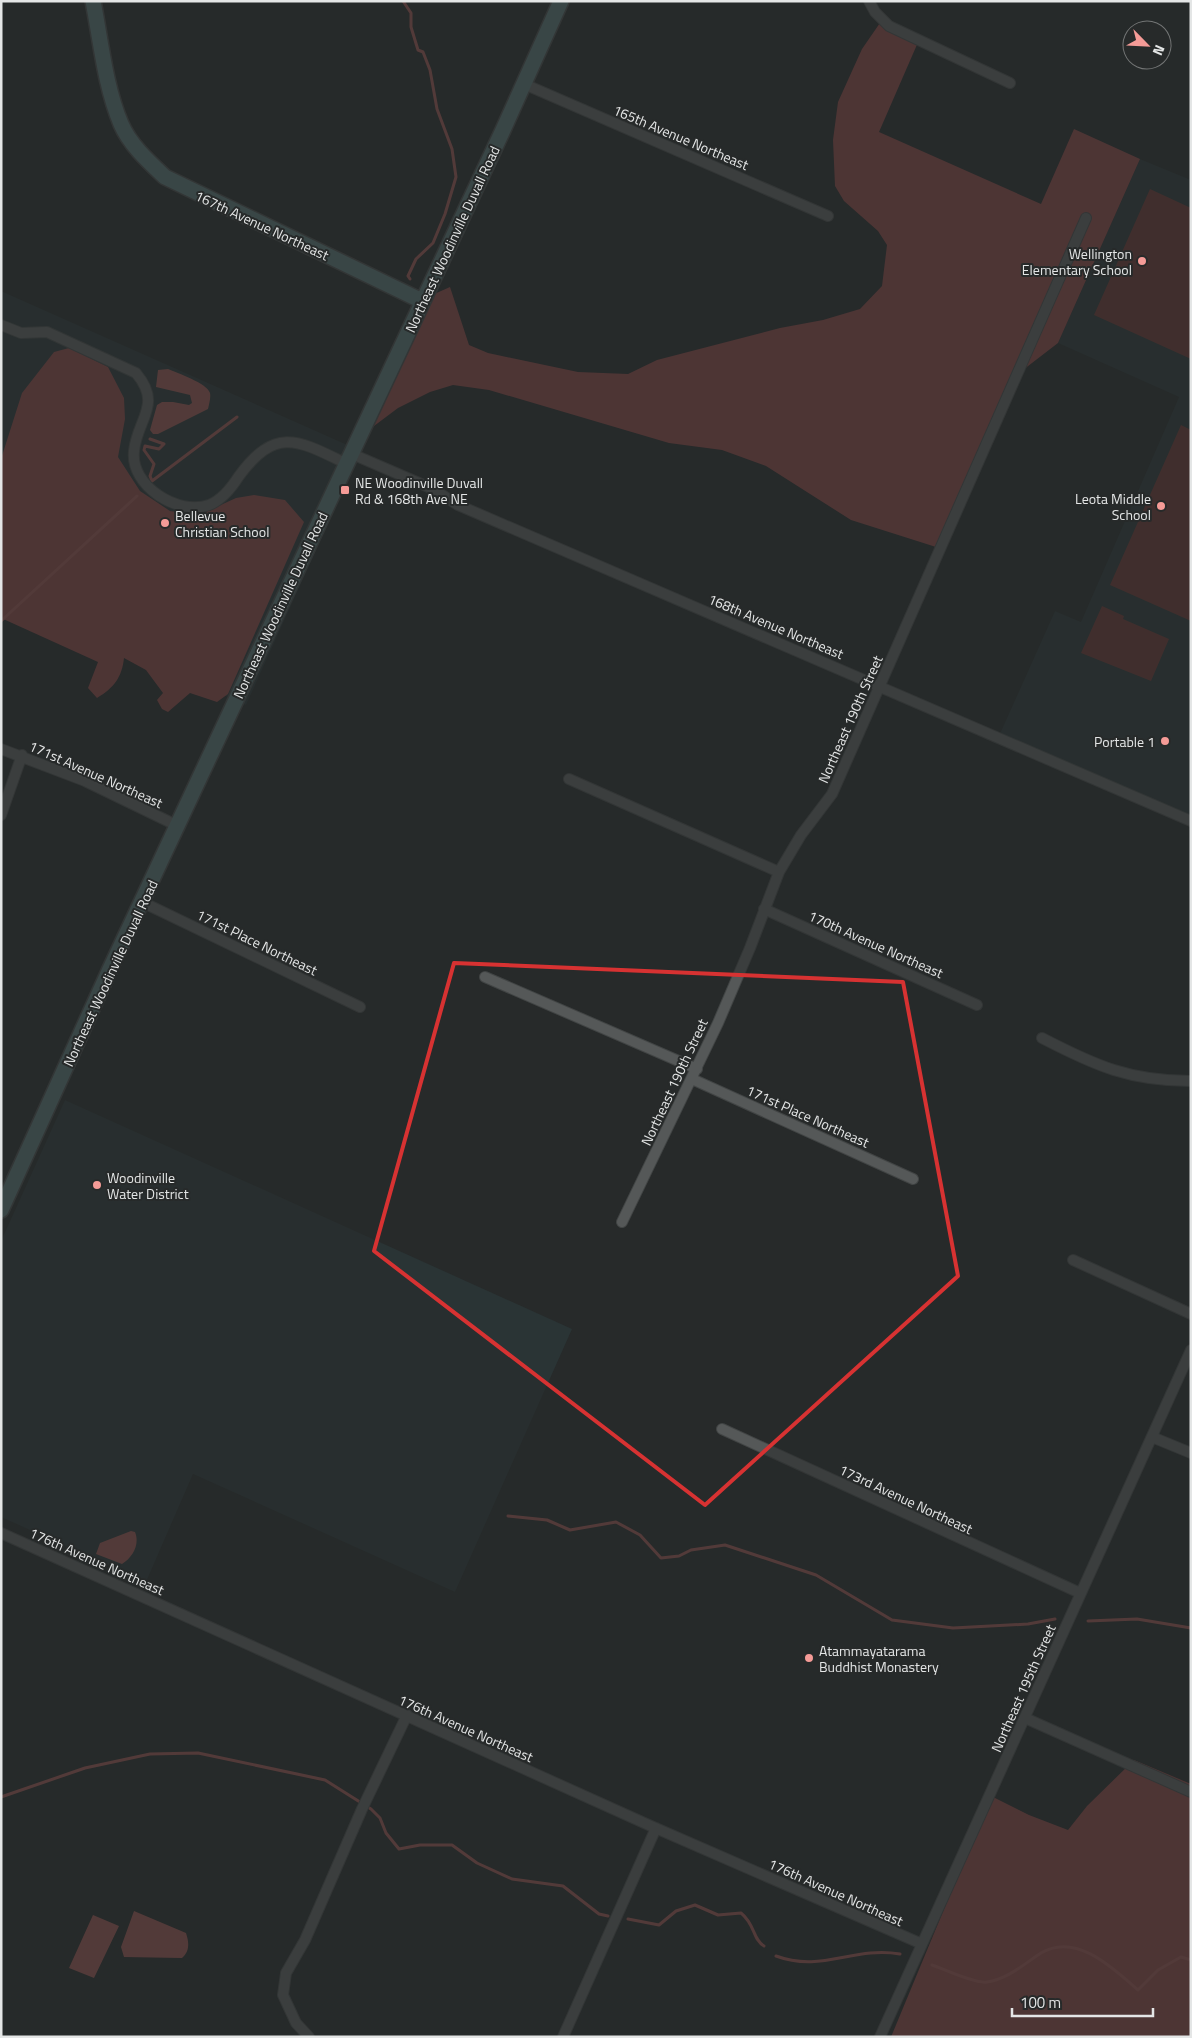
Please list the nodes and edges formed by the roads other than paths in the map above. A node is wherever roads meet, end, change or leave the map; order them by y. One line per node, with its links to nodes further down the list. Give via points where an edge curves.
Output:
1 (93, 1): 8 (main road, 167th Avenue Northeast, via 110,88 122,125 143,156 165,177)
2 (561, 1): 5 (main road, Northeast Woodinville Duvall Road)
3 (869, 1): 4 (street, via 889,26)
4 (1010, 83)
5 (524, 84): 6 (street, 165th Avenue Northeast); 8 (main road, Northeast Woodinville Duvall Road)
6 (828, 216)
7 (1086, 218): 11 (street, Northeast 190th Street)
8 (422, 301): 10 (main road, Northeast Woodinville Duvall Road)
9 (1, 324): 10 (street, 168th Avenue Northeast, via 21,333 47,332 136,373 145,383 149,397 148,412 134,450 134,461 148,484 170,502 195,508 212,504 224,495 252,460 276,443 300,443)
10 (349, 459): 11 (street, 168th Avenue Northeast, via 433,489 458,505); 17 (main road, Northeast Woodinville Duvall Road)
11 (879, 686): 16 (street, 168th Avenue Northeast); 18 (street, Northeast 190th Street, via 832,794 801,835)
12 (1, 749): 13 (street, 171st Avenue Northeast)
13 (22, 755): 15 (street); 17 (street, 171st Avenue Northeast)
14 (569, 779): 18 (street)
15 (1, 815)
16 (1191, 821)
17 (178, 826): 19 (main road, Northeast Woodinville Duvall Road)
18 (779, 872): 20 (street, Northeast 190th Street)
19 (142, 902): 23 (street, 171st Place Northeast); 29 (main road, Northeast Woodinville Duvall Road)
20 (764, 909): 22 (street, 170th Avenue Northeast); 25 (street, Northeast 190th Street)
21 (485, 977): 25 (street)
22 (977, 1005)
23 (360, 1008)
24 (1042, 1038): 27 (street, via 1122,1074 1152,1080)
25 (697, 1069): 26 (street, Northeast 190th Street)
26 (692, 1079): 28 (street, 171st Place Northeast); 30 (street, Northeast 190th Street)
27 (1191, 1081)
28 (913, 1178)
29 (1, 1210)
30 (622, 1222)
31 (1073, 1260): 32 (street)
32 (1191, 1314)
33 (1191, 1350): 35 (street, Northeast 195th Street)
34 (722, 1429): 38 (street, 173rd Avenue Northeast)
35 (1152, 1436): 36 (street); 38 (street, Northeast 195th Street)
36 (1191, 1453)
37 (1, 1534): 39 (street, 176th Avenue Northeast)
38 (1080, 1593): 40 (street, Northeast 195th Street)
39 (407, 1715): 42 (street, 176th Avenue Northeast); 44 (street, via 286,1973 283,1995 296,2024)
40 (1025, 1718): 41 (street); 43 (street, Northeast 195th Street)
41 (1191, 1792)
42 (656, 1828): 43 (street, 176th Avenue Northeast); 45 (street)
43 (922, 1944): 46 (street, Northeast 195th Street)
44 (308, 2037)
45 (563, 2037)
46 (880, 2037)

